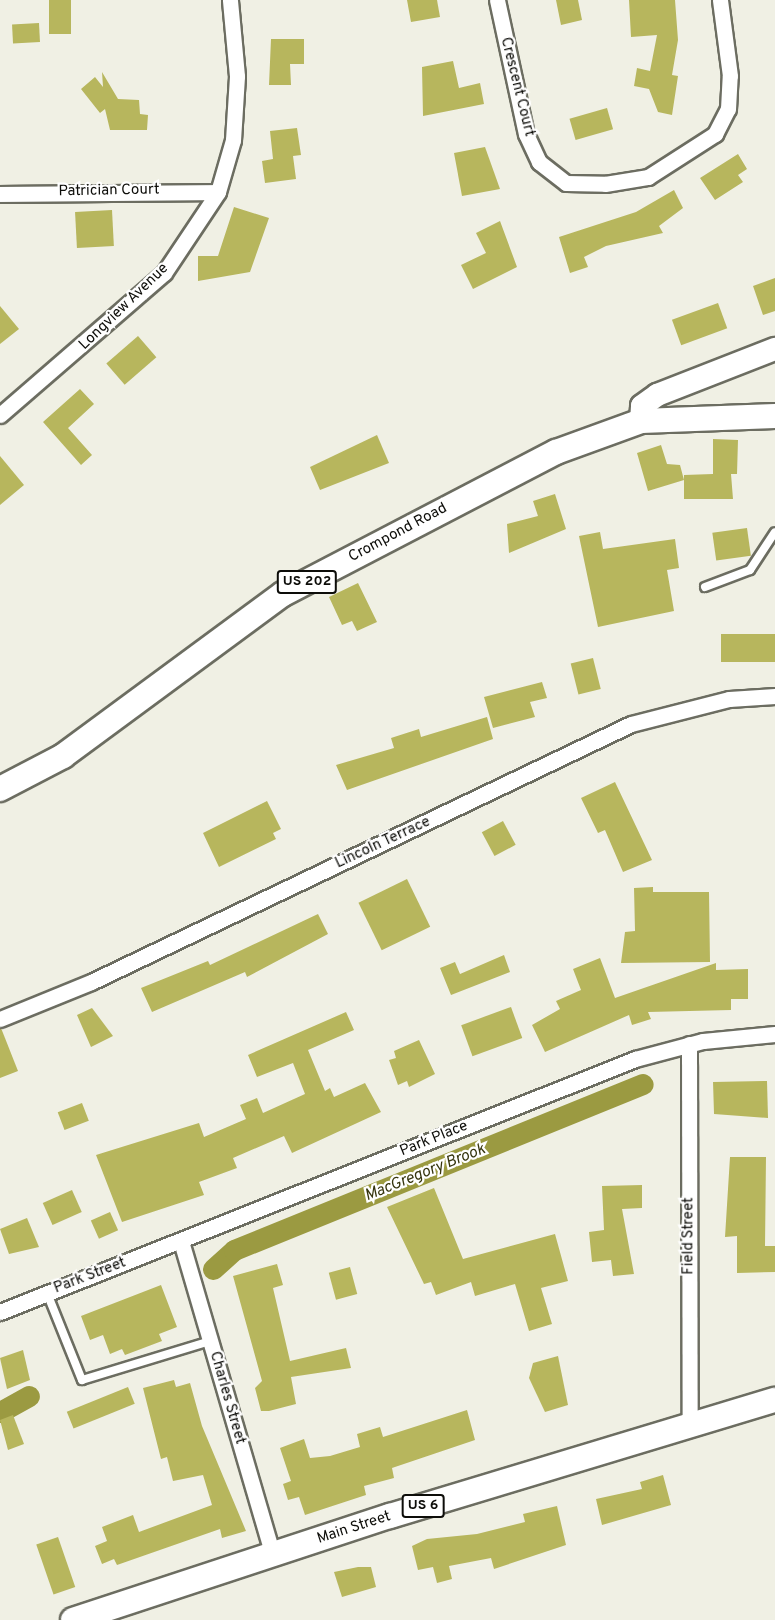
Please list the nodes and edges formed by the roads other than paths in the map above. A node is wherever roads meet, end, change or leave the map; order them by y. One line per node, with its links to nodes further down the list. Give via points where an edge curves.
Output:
1 (230, 0): 4 (street, Longview Avenue, via 237,76 233,140)
2 (497, 0): 3 (street, Crescent Court, via 526,134 539,162 566,183 605,184 648,177 715,134 728,109 730,76)
3 (720, 0)
4 (218, 192): 5 (street, Patrician Court); 7 (street, Longview Avenue, via 164,273)
5 (0, 194)
6 (775, 349): 9 (street, via 657,394 642,406)
7 (0, 415)
8 (775, 416): 9 (main road, Crompond Road / US 202)
9 (641, 421): 13 (main road, Crompond Road / US 202, via 556,452 283,594 63,756)
10 (775, 532): 11 (lane, via 750,570)
11 (705, 587)
12 (775, 696): 14 (street, Lincoln Terrace, via 729,699 631,724 91,982)
13 (0, 789)
14 (0, 1019)
15 (775, 1034): 16 (street)
16 (689, 1044): 17 (street, Park Place, via 635,1059); 22 (street, Field Street)
17 (181, 1241): 18 (street, Park Street); 20 (street, Charles Street)
18 (47, 1293): 19 (street, Park Street); 20 (lane, via 82,1380)
19 (0, 1312)
20 (210, 1341): 23 (street, Charles Street)
21 (775, 1400): 22 (main road, Main Street / US 6)
22 (690, 1427): 23 (main road, Main Street / US 6)
23 (273, 1555): 24 (main road, Main Street / US 6)
24 (73, 1620)

